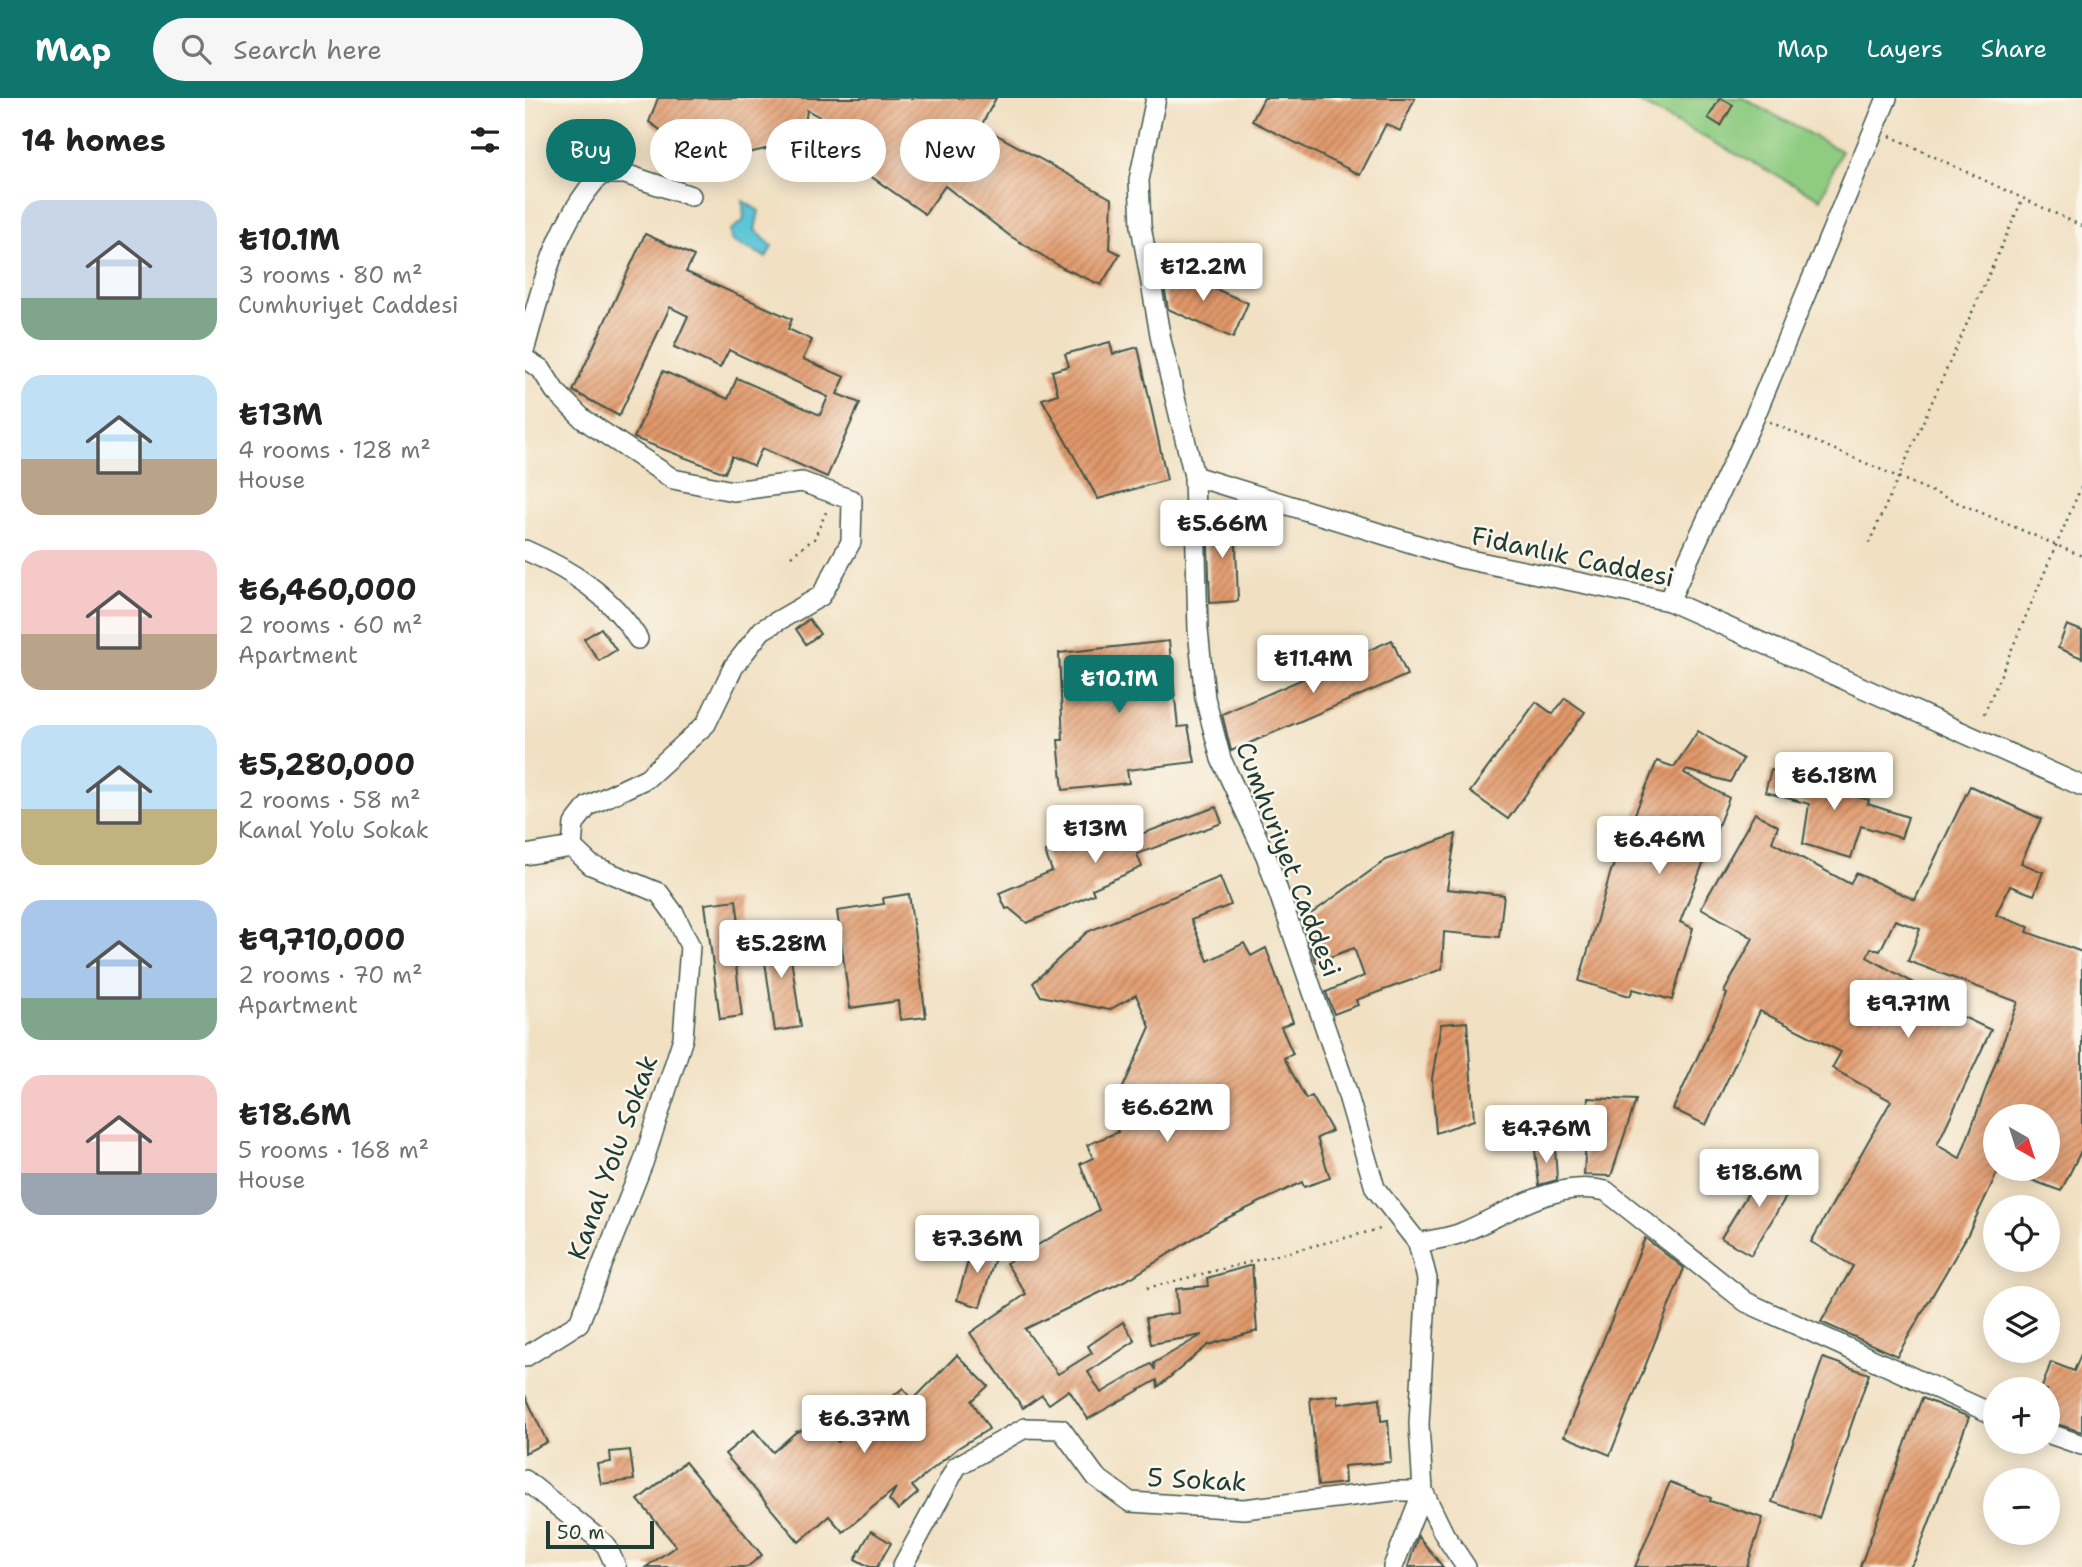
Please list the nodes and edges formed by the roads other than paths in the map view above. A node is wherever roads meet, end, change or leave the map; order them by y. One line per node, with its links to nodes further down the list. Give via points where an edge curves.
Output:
1 (1156, 98): 6 (street, Cumhuriyet Caddesi, via 1139,180 1142,226 1161,340)
2 (1887, 98): 8 (street, via 1755,416)
3 (691, 196): 4 (street, via 625,174 601,174 580,197 560,235)
4 (525, 348)
5 (525, 359): 11 (street, via 541,369 583,419 673,479 733,491 802,482 852,500 851,542 821,596 762,630 734,666 706,724 647,778 588,806 574,824)
6 (1194, 476): 8 (street, Fidanlık Caddesi, via 1459,558); 13 (street, Cumhuriyet Caddesi, via 1198,630 1205,698 1221,759 1266,856 1344,1082 1375,1188)
7 (525, 550): 9 (street, via 595,589 626,618)
8 (1669, 601): 10 (street, Fidanlık Caddesi)
9 (638, 639)
10 (2082, 786)
11 (572, 847): 12 (street); 14 (street, Kanal Yolu Sokak, via 591,865 659,893 675,915 690,946 683,1038 643,1163 579,1323)
12 (525, 855)
13 (1418, 1243): 15 (street, via 1459,1234 1513,1207 1567,1190 1588,1187 1606,1191 1746,1302); 19 (street, Cumhuriyet Caddesi, via 1427,1279 1419,1424)
14 (525, 1357)
15 (1983, 1410)
16 (2060, 1437): 17 (street)
17 (2082, 1445)
18 (525, 1480): 20 (street, via 606,1545)
19 (1423, 1491): 21 (street, 5 Sokak, via 1244,1509 1130,1502 1096,1477 1061,1429 1025,1428 957,1466); 22 (street); 23 (street, Cumhuriyet Caddesi)
20 (616, 1567)
21 (902, 1567)
22 (1393, 1567)
23 (1466, 1567)

